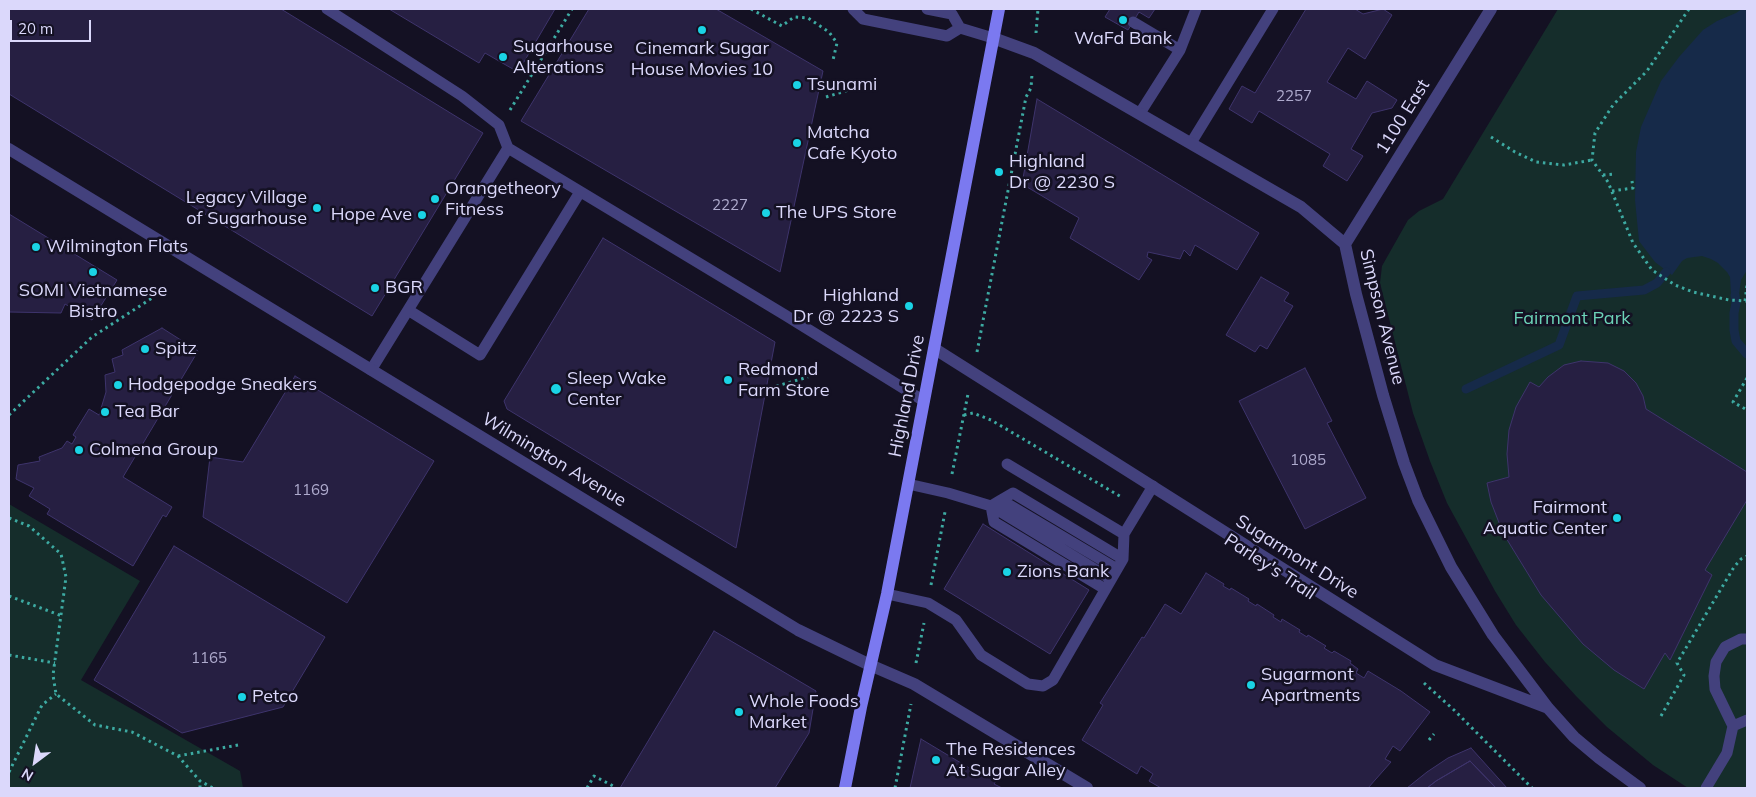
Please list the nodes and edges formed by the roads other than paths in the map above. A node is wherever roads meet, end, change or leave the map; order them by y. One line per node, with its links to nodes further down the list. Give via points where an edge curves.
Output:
1 (327, 9): 14 (lane, via 462,96 499,125)
2 (853, 9): 9 (lane, via 862,19 947,36)
3 (927, 9): 9 (lane, Simpson Avenue, via 952,14)
4 (999, 9): 10 (street, Highland Drive)
5 (1196, 9): 11 (lane)
6 (1273, 9): 13 (lane)
7 (1486, 11): 17 (street, 1100 East)
8 (1133, 22): 11 (lane)
9 (960, 28): 10 (lane, Simpson Avenue)
10 (993, 38): 12 (street, Simpson Avenue, via 1034,53); 19 (street, Highland Drive)
11 (1180, 50): 12 (lane)
12 (1140, 113): 13 (street, Simpson Avenue)
13 (1191, 143): 17 (street, Simpson Avenue, via 1300,207)
14 (508, 148): 16 (lane); 18 (lane)
15 (9, 149): 20 (street, Wilmington Avenue)
16 (580, 192): 18 (lane, via 480,355); 21 (lane)
17 (1345, 244): 33 (street, Simpson Avenue, via 1383,395 1418,500 1471,601)
18 (408, 310): 20 (lane)
19 (935, 349): 21 (street, Highland Drive); 25 (street, Sugarmont Drive)
20 (371, 370): 32 (street, Wilmington Avenue, via 798,630)
21 (924, 402): 24 (street, Highland Drive)
22 (1006, 464): 23 (lane)
23 (1031, 478): 26 (lane); 28 (lane)
24 (908, 484): 27 (lane); 30 (street, Highland Drive)
25 (1153, 486): 28 (lane); 33 (street, Sugarmont Drive, via 1435,665)
26 (1013, 493): 27 (lane); 29 (lane)
27 (996, 503): 29 (lane); 29 (lane, via 994,522)
28 (1124, 534): 29 (lane)
29 (1114, 574): 30 (lane, via 1053,680 1043,686 1028,684 981,655 956,620 928,603)
30 (886, 594): 32 (street, Highland Drive)
31 (1747, 639): 35 (lane, via 1741,638 1725,647 1716,662 1716,689)
32 (870, 665): 36 (street, Highland Drive); 37 (street, Wilmington Avenue, via 914,684)
33 (1548, 708): 38 (street, Sugarmont Drive, via 1593,753)
34 (1747, 720): 35 (lane)
35 (1732, 726): 39 (lane, via 1727,753)
36 (845, 788)
37 (1087, 788)
38 (1640, 788)
39 (1706, 788)

